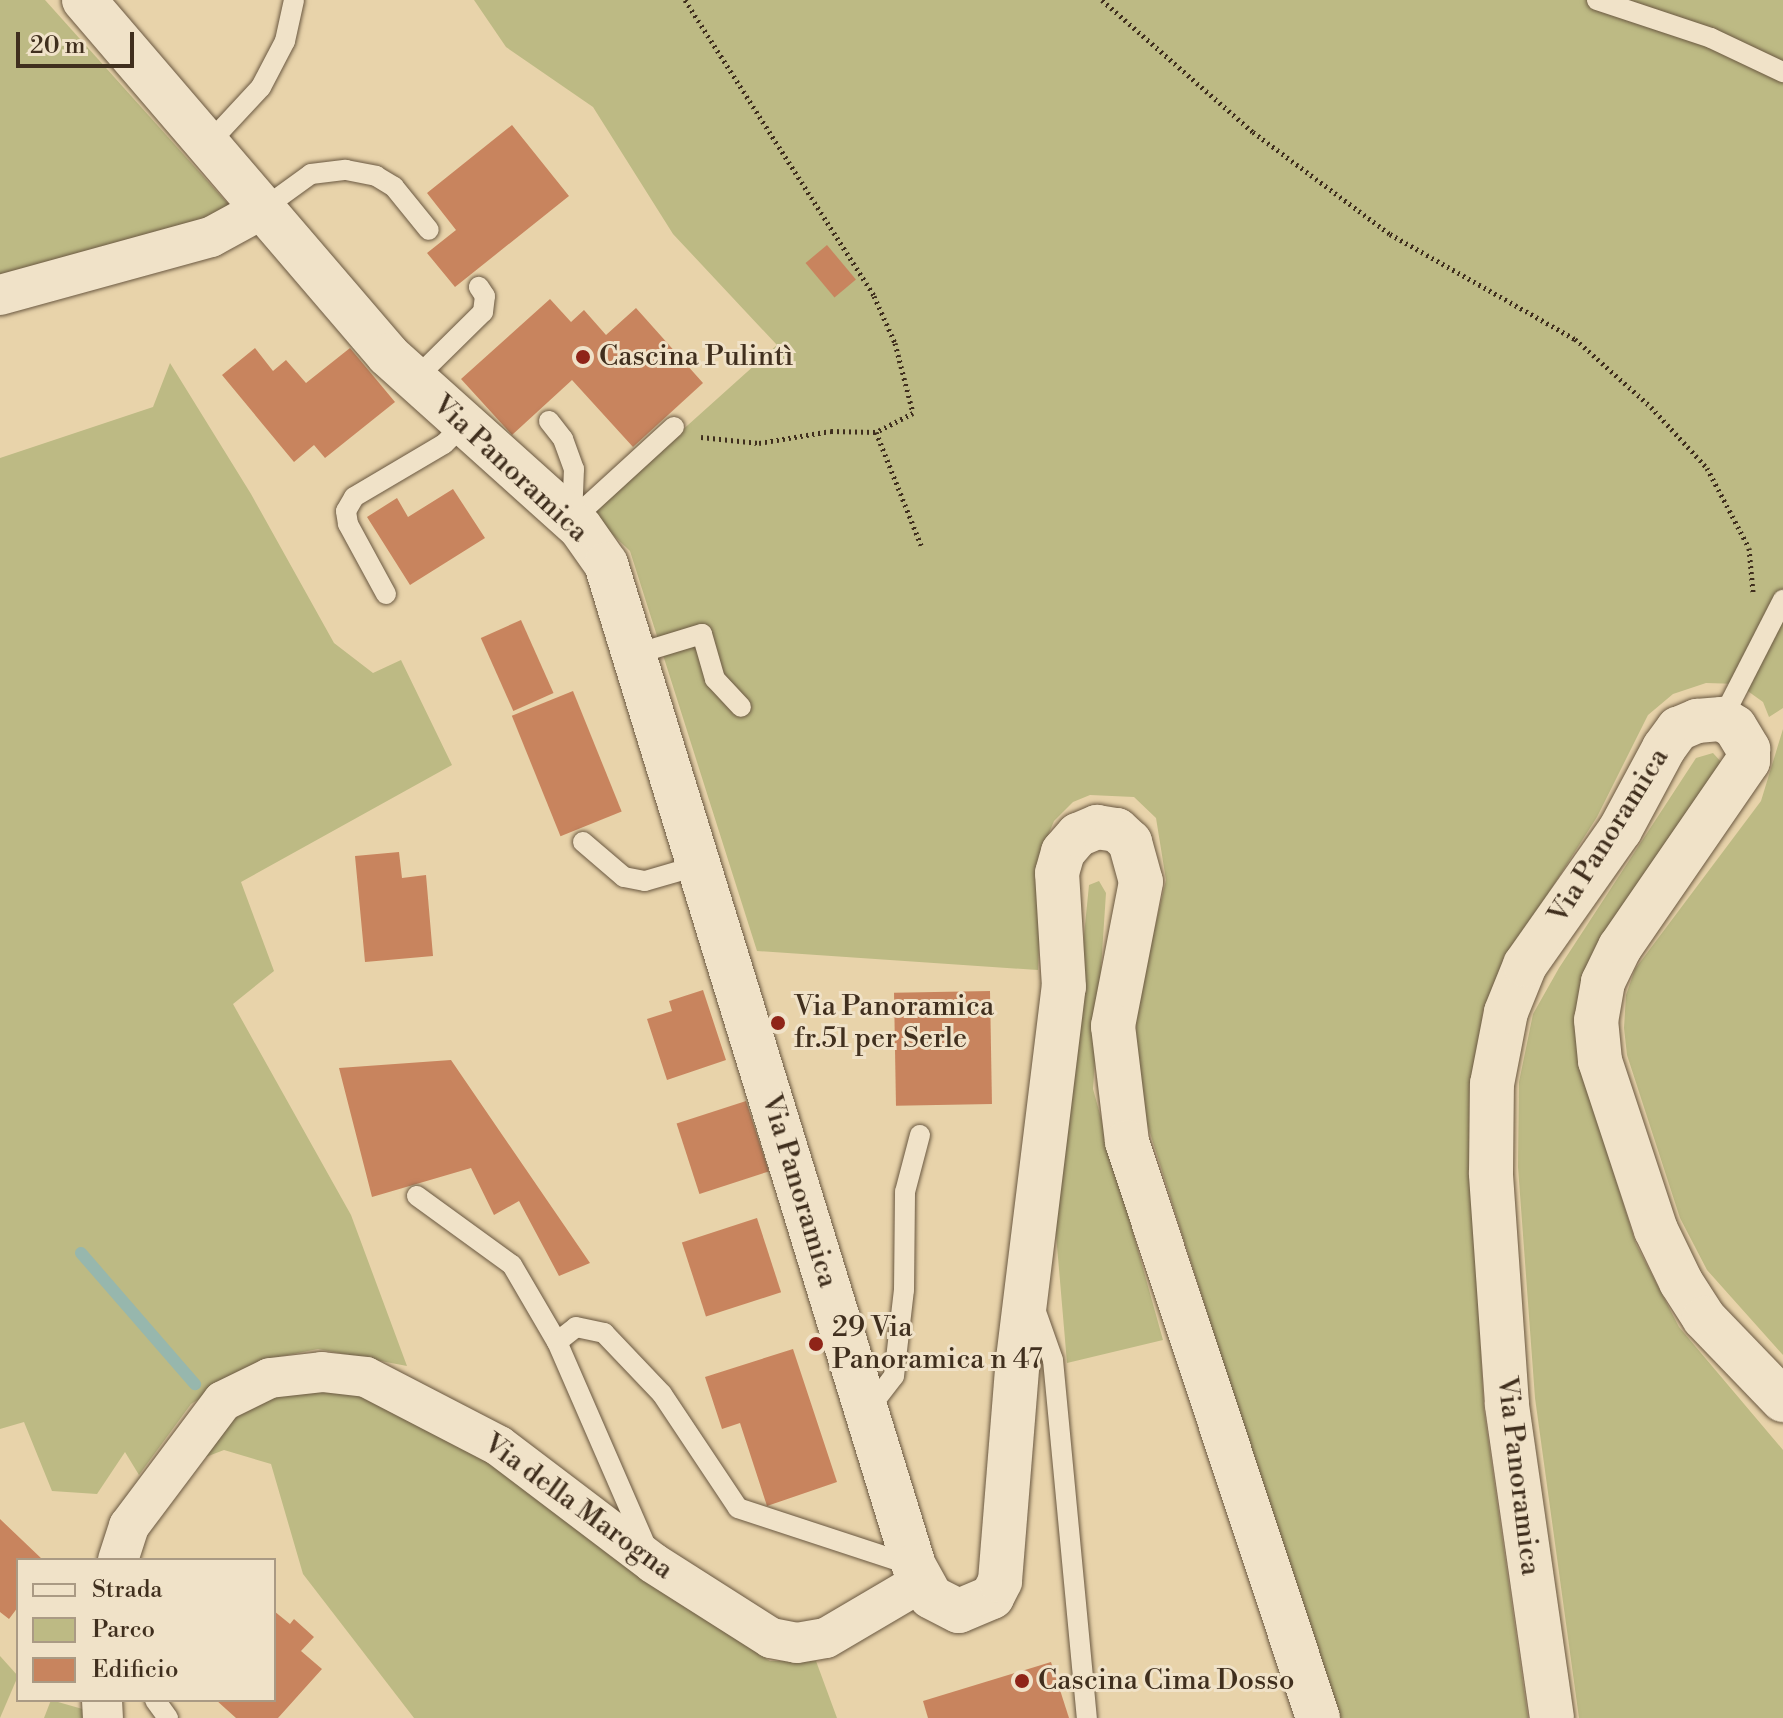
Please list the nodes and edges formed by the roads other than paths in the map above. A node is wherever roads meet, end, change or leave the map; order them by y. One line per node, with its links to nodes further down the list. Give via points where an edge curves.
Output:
1 (84, 0): 5 (street, Via Panoramica)
2 (294, 0): 5 (lane, via 285,41 261,87)
3 (1597, 0): 4 (lane, via 1711,38)
4 (1783, 72)
5 (209, 143): 6 (street, Via Panoramica)
6 (264, 208): 7 (lane, via 311,174 346,170 376,176 394,187); 9 (street, via 211,237); 10 (street, Via Panoramica)
7 (429, 230)
8 (479, 287): 10 (lane, via 485,296 483,312)
9 (0, 295)
10 (414, 380): 12 (street, Via Panoramica)
11 (549, 421): 14 (lane, via 563,439 574,469)
12 (463, 425): 14 (street, Via Panoramica); 15 (lane, via 444,444 354,497 346,511)
13 (674, 427): 14 (lane)
14 (572, 520): 17 (street, Via Panoramica, via 606,564)
15 (386, 594)
16 (1783, 600): 19 (lane)
17 (636, 654): 18 (lane, via 702,634 715,679); 21 (street, Via Panoramica)
18 (741, 707)
19 (1722, 719): 26 (street, via 1743,738 1748,761 1620,947 1603,982 1596,1020 1605,1075 1656,1230 1681,1282 1704,1318); 33 (street, Via Panoramica, via 1678,729 1620,830 1525,965 1506,1012 1492,1084 1491,1173 1507,1404)
20 (583, 842): 21 (lane, via 624,877 645,881)
21 (700, 865): 27 (street, Via Panoramica)
22 (920, 1135): 27 (lane, via 905,1192 904,1290 894,1376)
23 (417, 1196): 25 (lane, via 512,1265)
24 (1027, 1287): 30 (street, via 1000,1581 992,1597 959,1611 931,1597); 31 (lane, via 1053,1360); 32 (street, via 1064,987 1057,873 1063,852 1078,835 1097,827 1117,830 1130,842 1141,882 1113,1026 1127,1142)
25 (557, 1342): 29 (lane); 30 (lane, via 576,1327 604,1333 662,1394 738,1508)
26 (1783, 1400)
27 (867, 1411): 30 (street, Via Panoramica)
28 (119, 1558): 29 (street, Via della Marogna, via 129,1526 223,1401 270,1378 322,1372 366,1377 499,1446)
29 (653, 1563): 30 (street, Via della Marogna, via 771,1638 797,1643 826,1638)
30 (918, 1574)
31 (1087, 1718)
32 (1318, 1718)
33 (1552, 1718)

